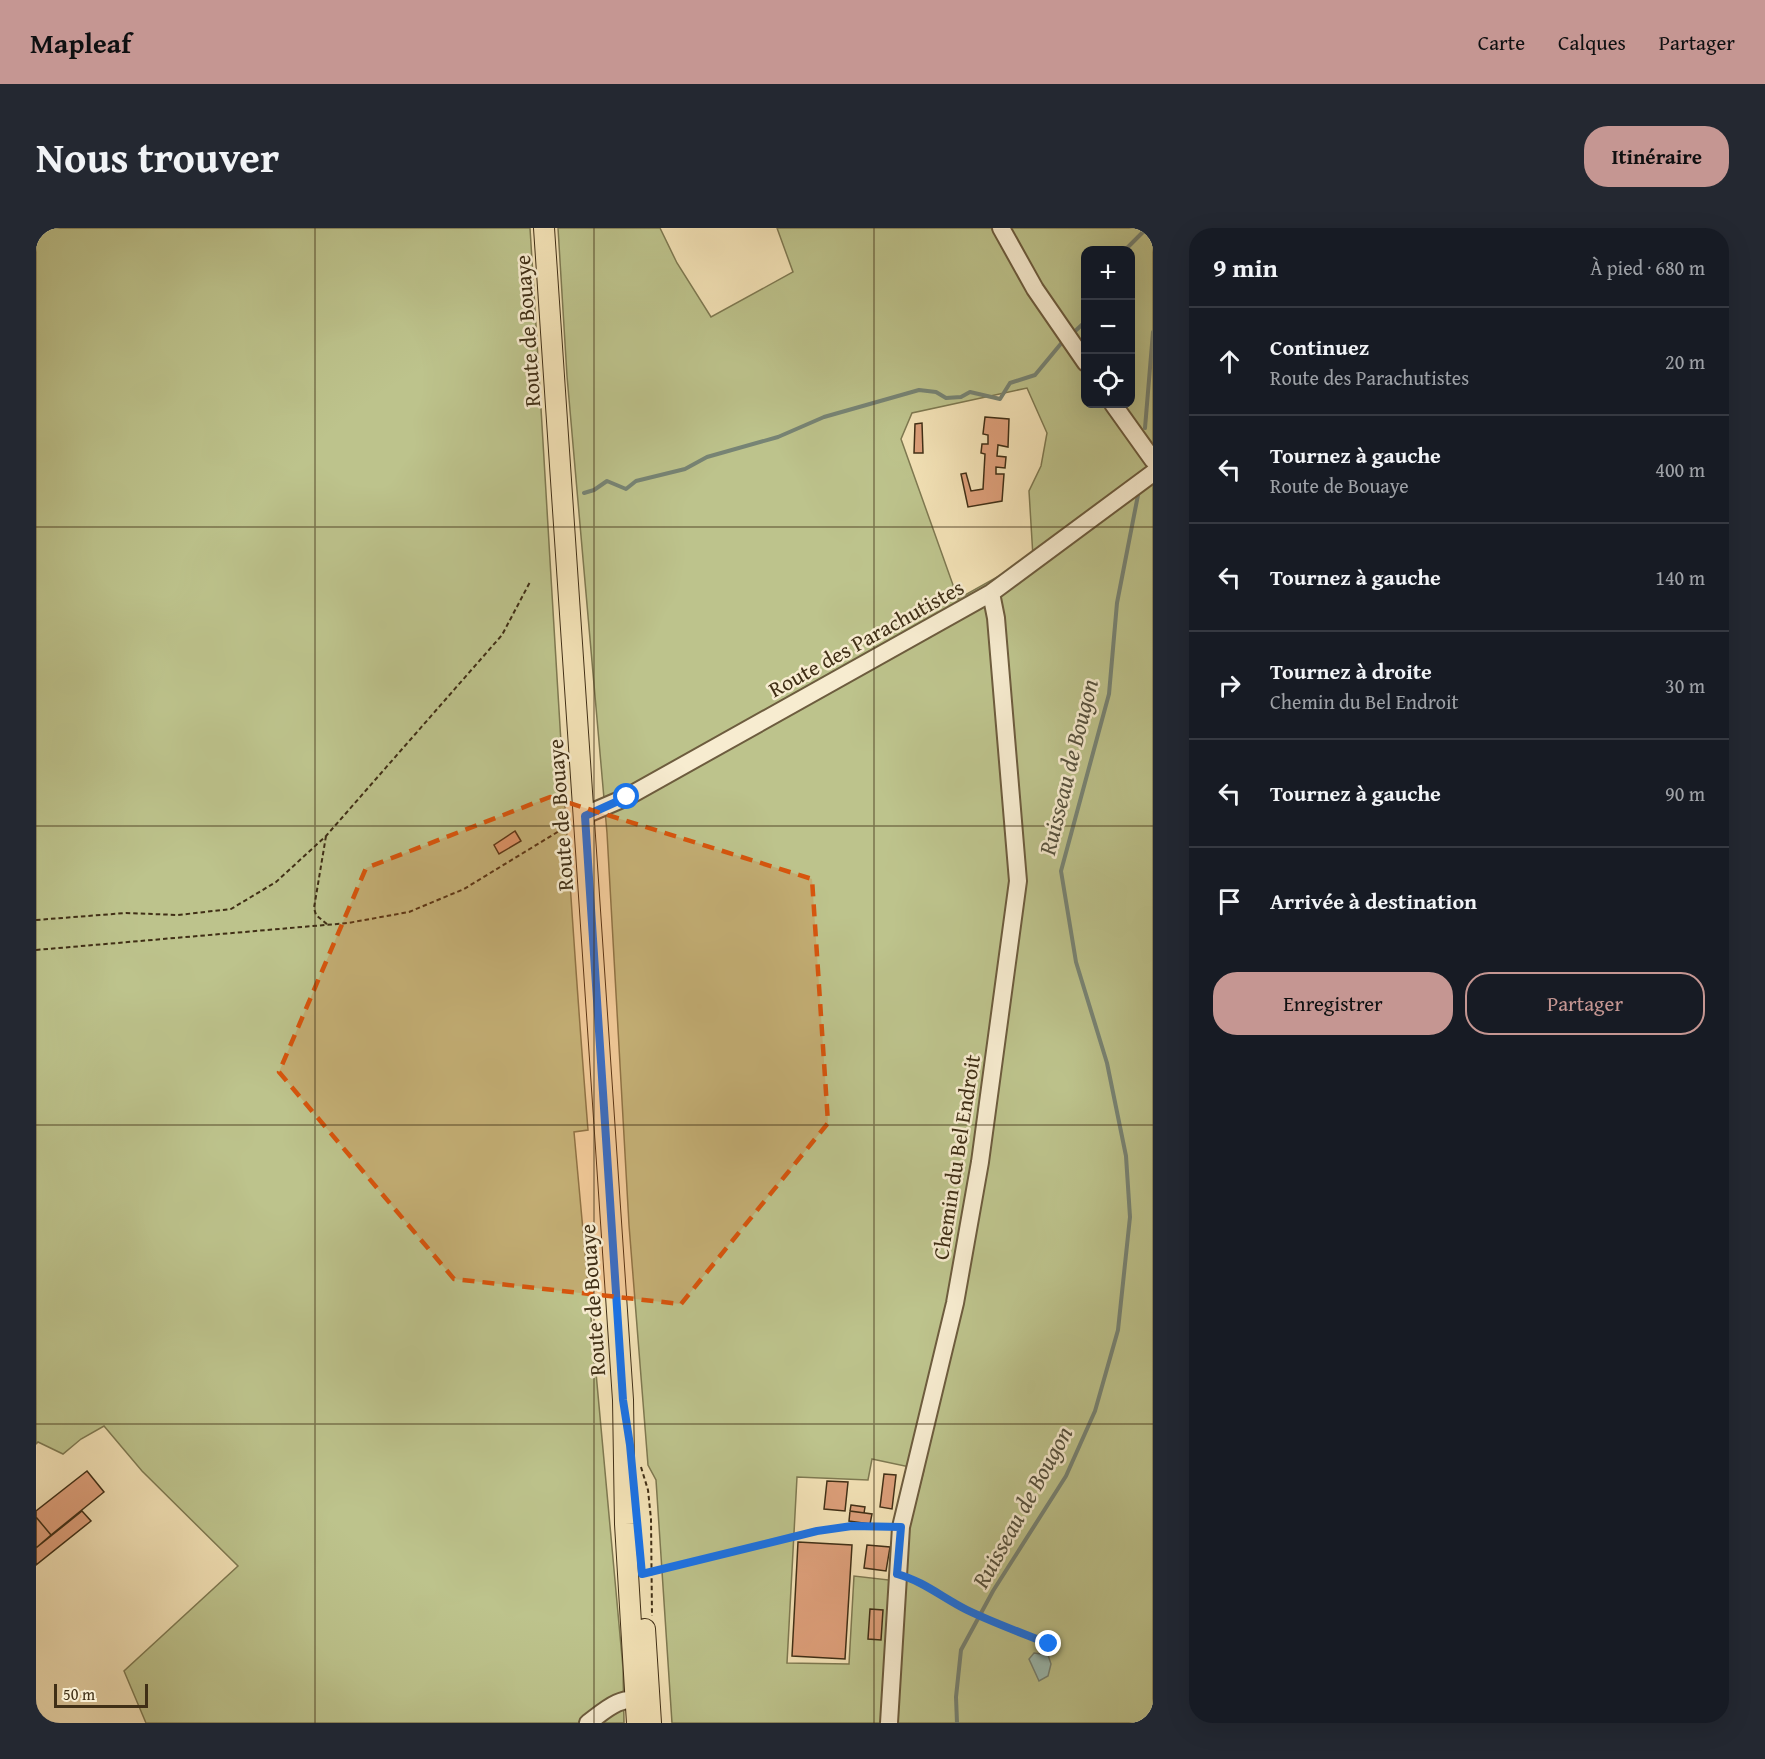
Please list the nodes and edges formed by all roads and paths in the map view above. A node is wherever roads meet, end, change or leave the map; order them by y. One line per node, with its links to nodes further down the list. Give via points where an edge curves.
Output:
1 (544, 228): 9 (main road, Route de Bouaye)
2 (1001, 228): 3 (street, via 1035,289)
3 (1081, 356)
4 (1116, 408): 5 (street)
5 (1153, 460)
6 (1153, 473): 8 (street, Route des Parachutistes)
7 (530, 582): 10 (path, via 502,635)
8 (991, 593): 9 (street, Route des Parachutistes, via 627,797); 15 (street, Chemin du Bel Endroit, via 1017,851 1016,898 980,1162 956,1303)
9 (579, 819): 12 (path, via 464,889 410,912); 14 (main road, Route de Bouaye)
10 (326, 836): 11 (path, via 276,882 231,909 178,915 126,913); 12 (path, via 314,908)
11 (36, 920)
12 (328, 925): 13 (path)
13 (36, 950)
14 (623, 1400): 16 (main road, Route de Bouaye); 19 (main road, Route de Bouaye)
15 (901, 1527): 16 (path, via 852,1526 817,1531); 17 (street, Chemin du Bel Endroit)
16 (642, 1574): 22 (main road, Route de Bouaye)
17 (897, 1574): 18 (path, via 918,1580 970,1611); 23 (street, Chemin du Bel Endroit)
18 (1049, 1644)
19 (634, 1698): 20 (street, via 619,1701); 21 (main road, Route de Bouaye); 22 (street, via 642,1702)
20 (588, 1723)
21 (637, 1723)
22 (649, 1723)
23 (889, 1723)

